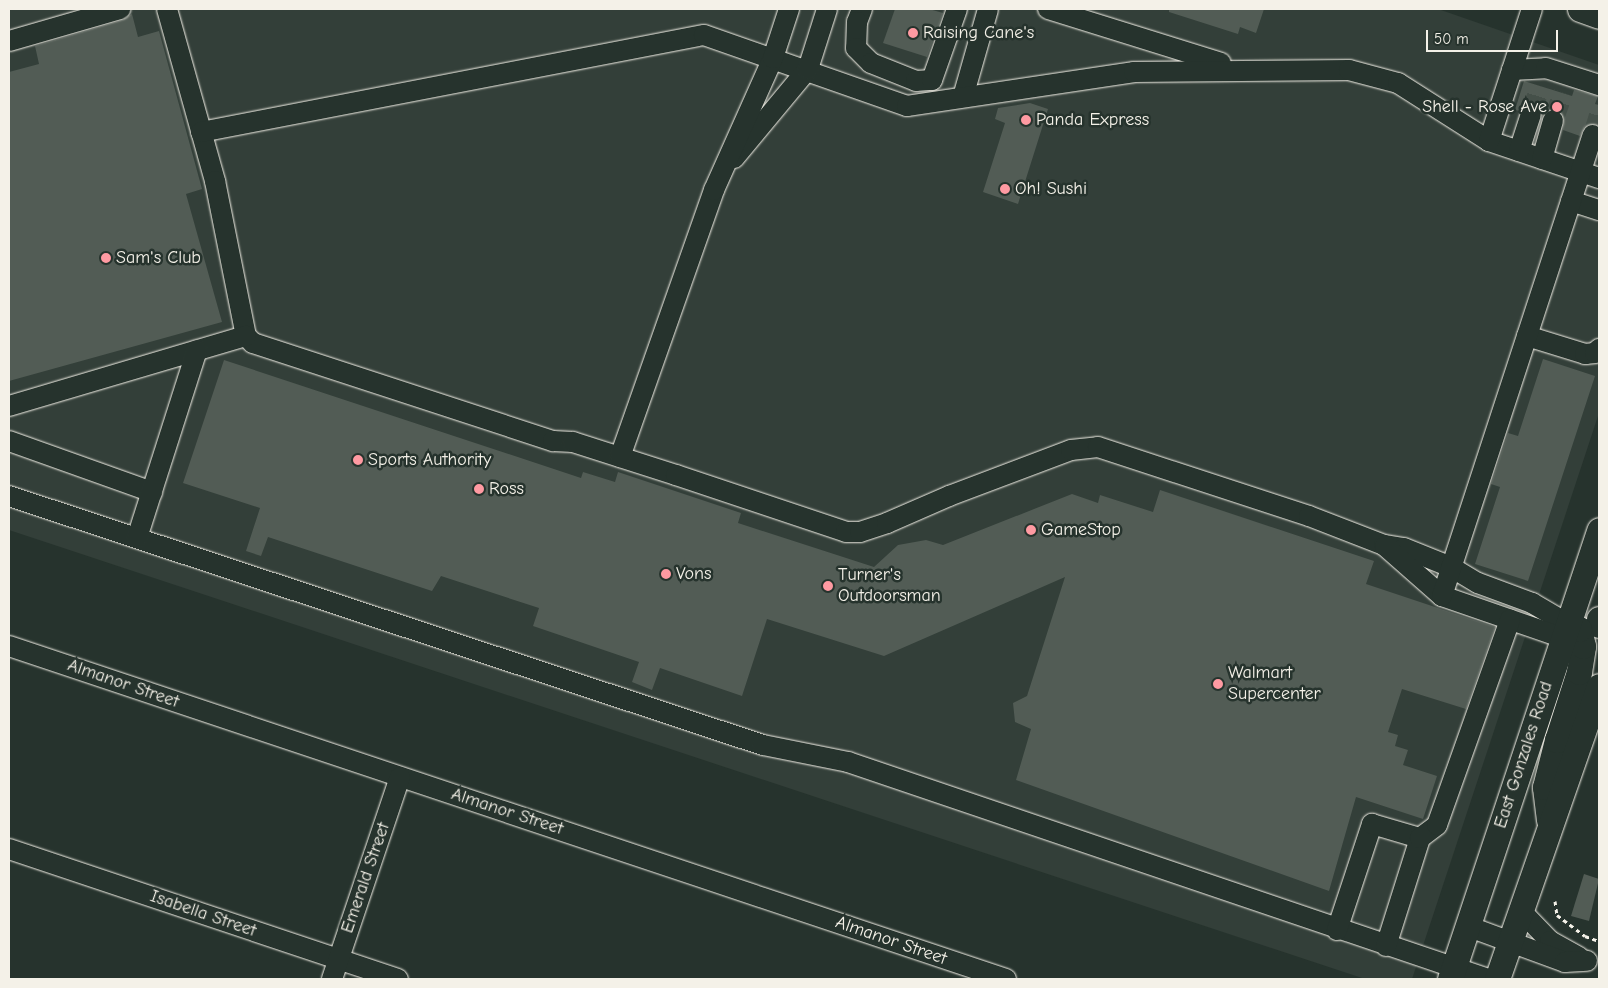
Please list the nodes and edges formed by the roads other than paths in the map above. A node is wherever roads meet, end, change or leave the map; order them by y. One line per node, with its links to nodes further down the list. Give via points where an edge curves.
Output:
1 (120, 9): 12 (street)
2 (167, 9): 21 (street)
3 (788, 9): 13 (street)
4 (828, 9): 14 (street)
5 (862, 9): 6 (street, via 857,22 856,48 871,63 916,81 932,80)
6 (957, 9)
7 (988, 9): 18 (street)
8 (1532, 9): 16 (street)
9 (1580, 9): 11 (main road)
10 (1056, 10): 15 (street)
11 (1599, 16)
12 (9, 41)
13 (773, 58): 14 (street); 21 (street, via 704,35); 26 (street)
14 (808, 69): 18 (street, via 907,106); 26 (street)
15 (1240, 70): 18 (street, via 1134,72); 23 (street, via 1371,73 1398,83)
16 (1512, 70): 17 (street, via 1566,84); 23 (street)
17 (1599, 85)
18 (963, 97)
19 (1531, 114): 24 (street)
20 (1553, 122): 25 (street)
21 (201, 132): 30 (street, via 237,280)
22 (1593, 135): 27 (street)
23 (1489, 141): 24 (street)
24 (1519, 151): 25 (street)
25 (1542, 159): 27 (street)
26 (724, 169): 36 (street)
27 (1590, 175): 28 (street)
28 (1571, 201): 29 (street); 31 (street)
29 (1599, 210)
30 (246, 336): 33 (street); 36 (street, via 253,343 305,362 553,442 573,442)
31 (1527, 336): 32 (street, via 1585,354); 42 (street)
32 (1599, 349)
33 (197, 350): 34 (street); 37 (street)
34 (9, 406)
35 (9, 441): 37 (street)
36 (620, 457): 41 (street, via 829,527 860,532 1071,450 1098,447 1309,516)
37 (152, 492): 40 (street)
38 (9, 496): 40 (street)
39 (1599, 530): 47 (main road, East Gonzales Road)
40 (137, 538): 56 (street, via 762,745 848,762)
41 (1384, 545): 42 (street, via 1404,548); 43 (street)
42 (1451, 567): 43 (street); 47 (street, via 1478,583 1532,602)
43 (1442, 596): 45 (street)
44 (1599, 619): 46 (main road)
45 (1510, 620): 47 (street); 52 (street, via 1437,825)
46 (1599, 625)
47 (1565, 631): 51 (main road, via 1578,628 1583,646 1579,672 1556,740 1545,787); 55 (main road, East Gonzales Road)
48 (9, 646): 50 (street, Almanor Street)
49 (1599, 686): 51 (main road)
50 (400, 777): 59 (street, Emerald Street); 65 (street, Almanor Street)
51 (1550, 826): 54 (main road)
52 (1420, 838): 56 (street, via 1372,824); 58 (street)
53 (9, 849): 59 (street, Isabella Street)
54 (1521, 911): 57 (main road); 61 (street, via 1550,941)
55 (1467, 926): 57 (street); 62 (main road, East Gonzales Road)
56 (1337, 930): 58 (street)
57 (1510, 942): 61 (street); 67 (main road)
58 (1386, 946): 62 (street)
59 (339, 960): 63 (street, Emerald Street); 64 (street, Isabella Street)
60 (1593, 963): 61 (street)
61 (1565, 964)
62 (1452, 974): 66 (street)
63 (332, 979)
64 (398, 979)
65 (1006, 979)
66 (1488, 979)
67 (1497, 979)

